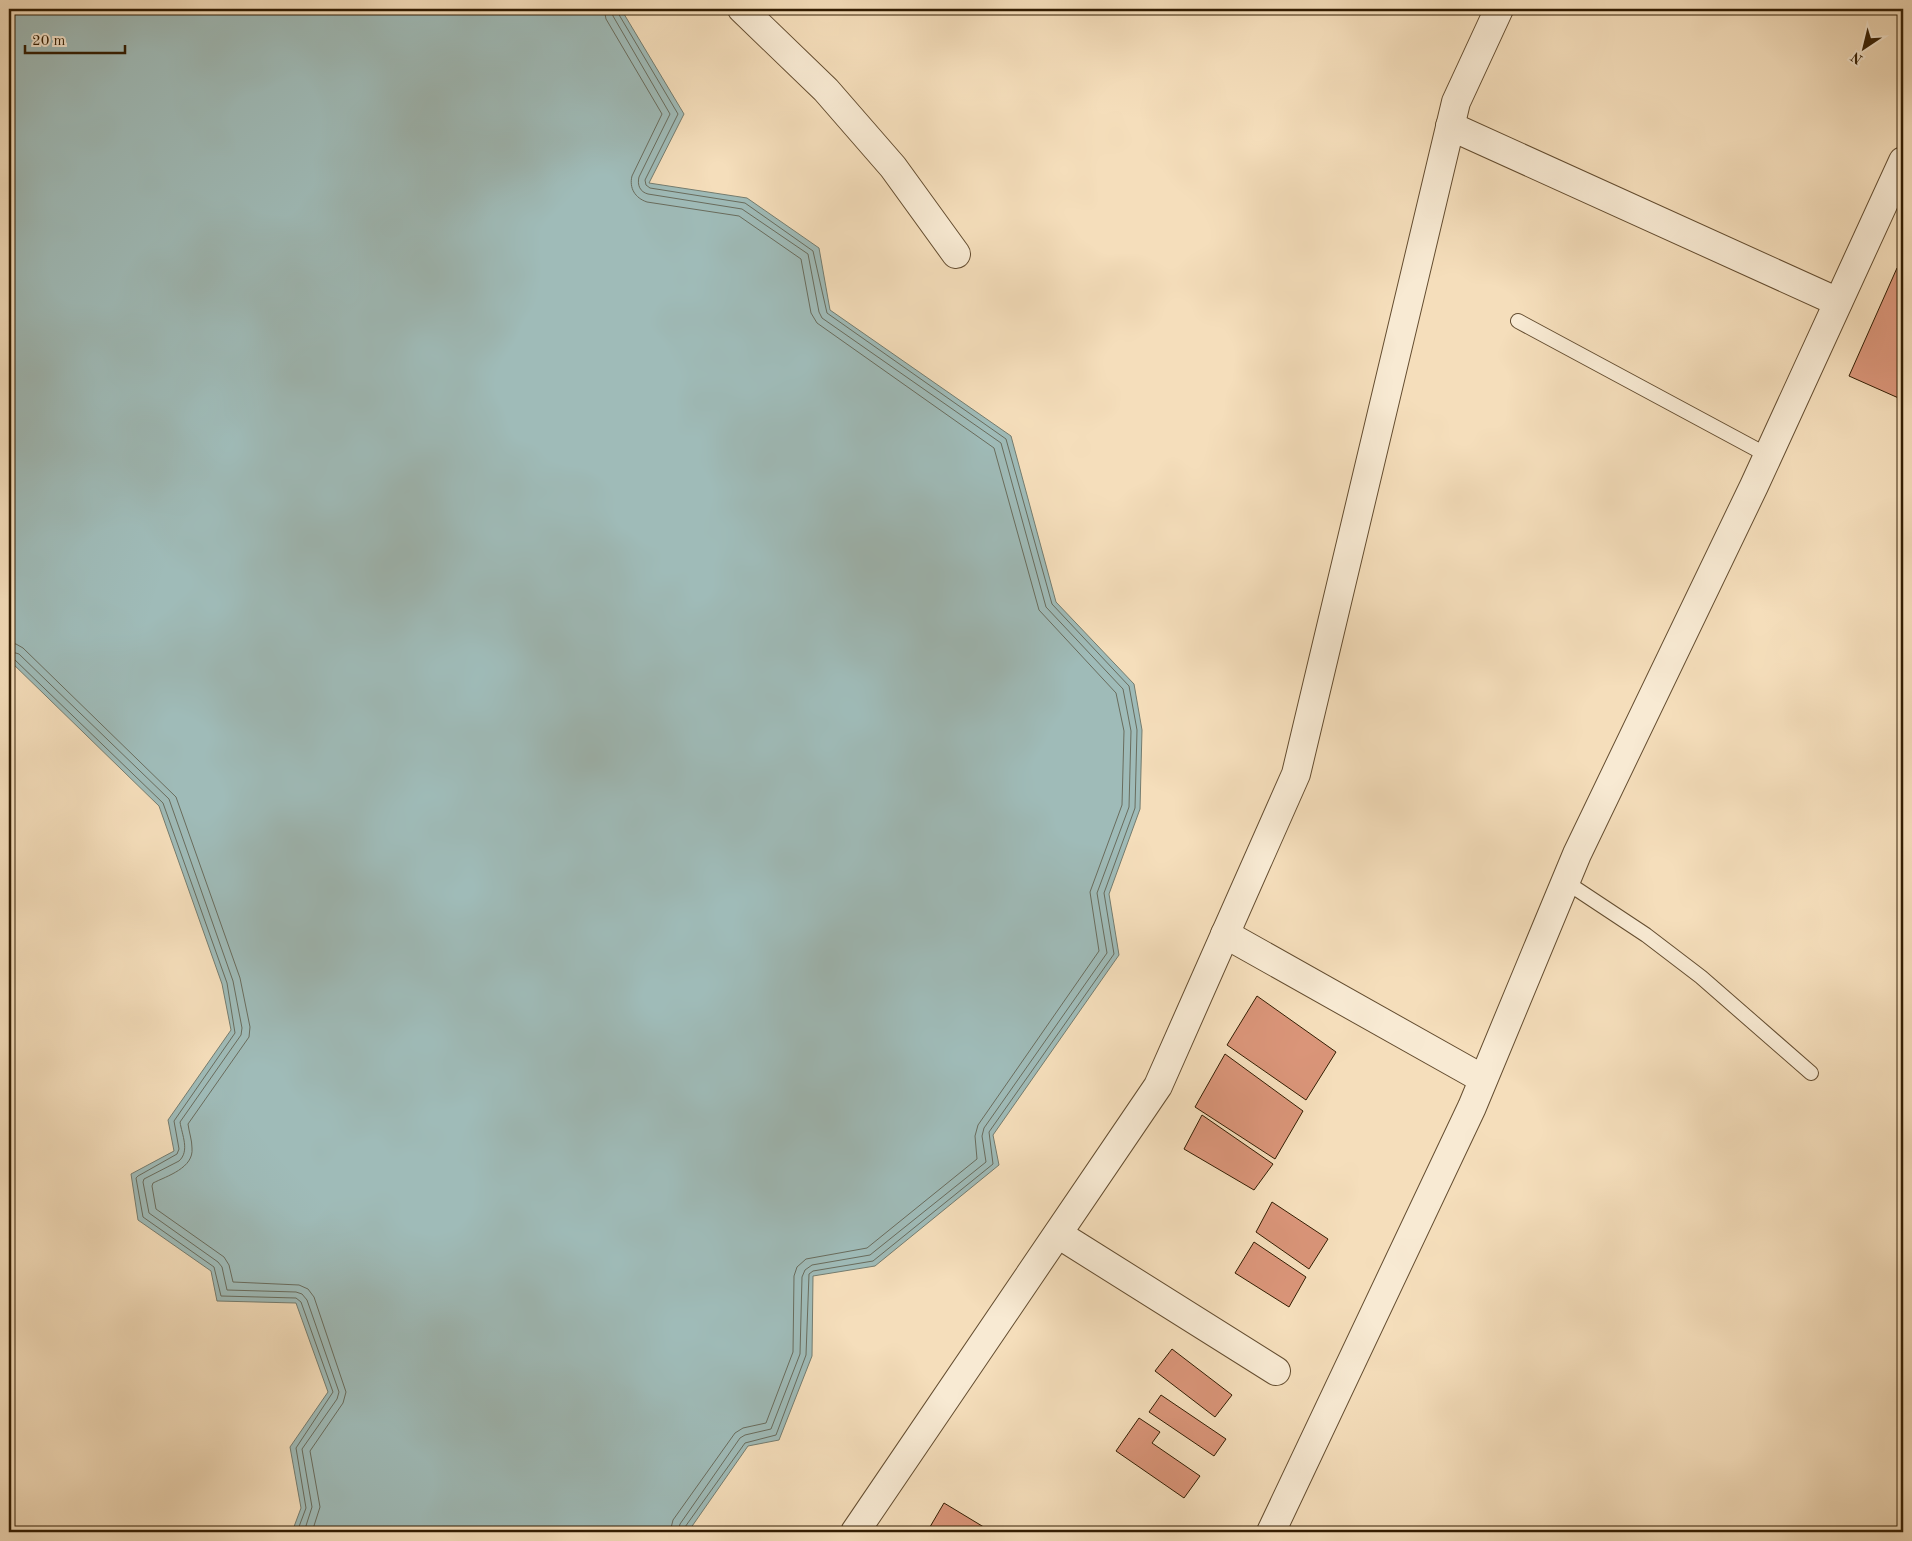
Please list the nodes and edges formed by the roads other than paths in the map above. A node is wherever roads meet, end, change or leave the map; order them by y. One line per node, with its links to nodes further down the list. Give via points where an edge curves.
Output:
1 (742, 9): 5 (street, via 832,97 893,167)
2 (1499, 9): 3 (street, via 1456,102)
3 (1450, 126): 6 (street); 10 (street, via 1296,774)
4 (1903, 161): 6 (street)
5 (956, 254)
6 (1838, 302): 8 (street)
7 (1518, 321): 8 (lane)
8 (1768, 455): 9 (street)
9 (1566, 882): 11 (lane, via 1701,977); 12 (street)
10 (1225, 934): 12 (street); 13 (street, via 1158,1086)
11 (1811, 1073)
12 (1483, 1080): 16 (street)
13 (1058, 1234): 14 (street); 15 (street)
14 (1276, 1371)
15 (855, 1532)
16 (1271, 1532)

